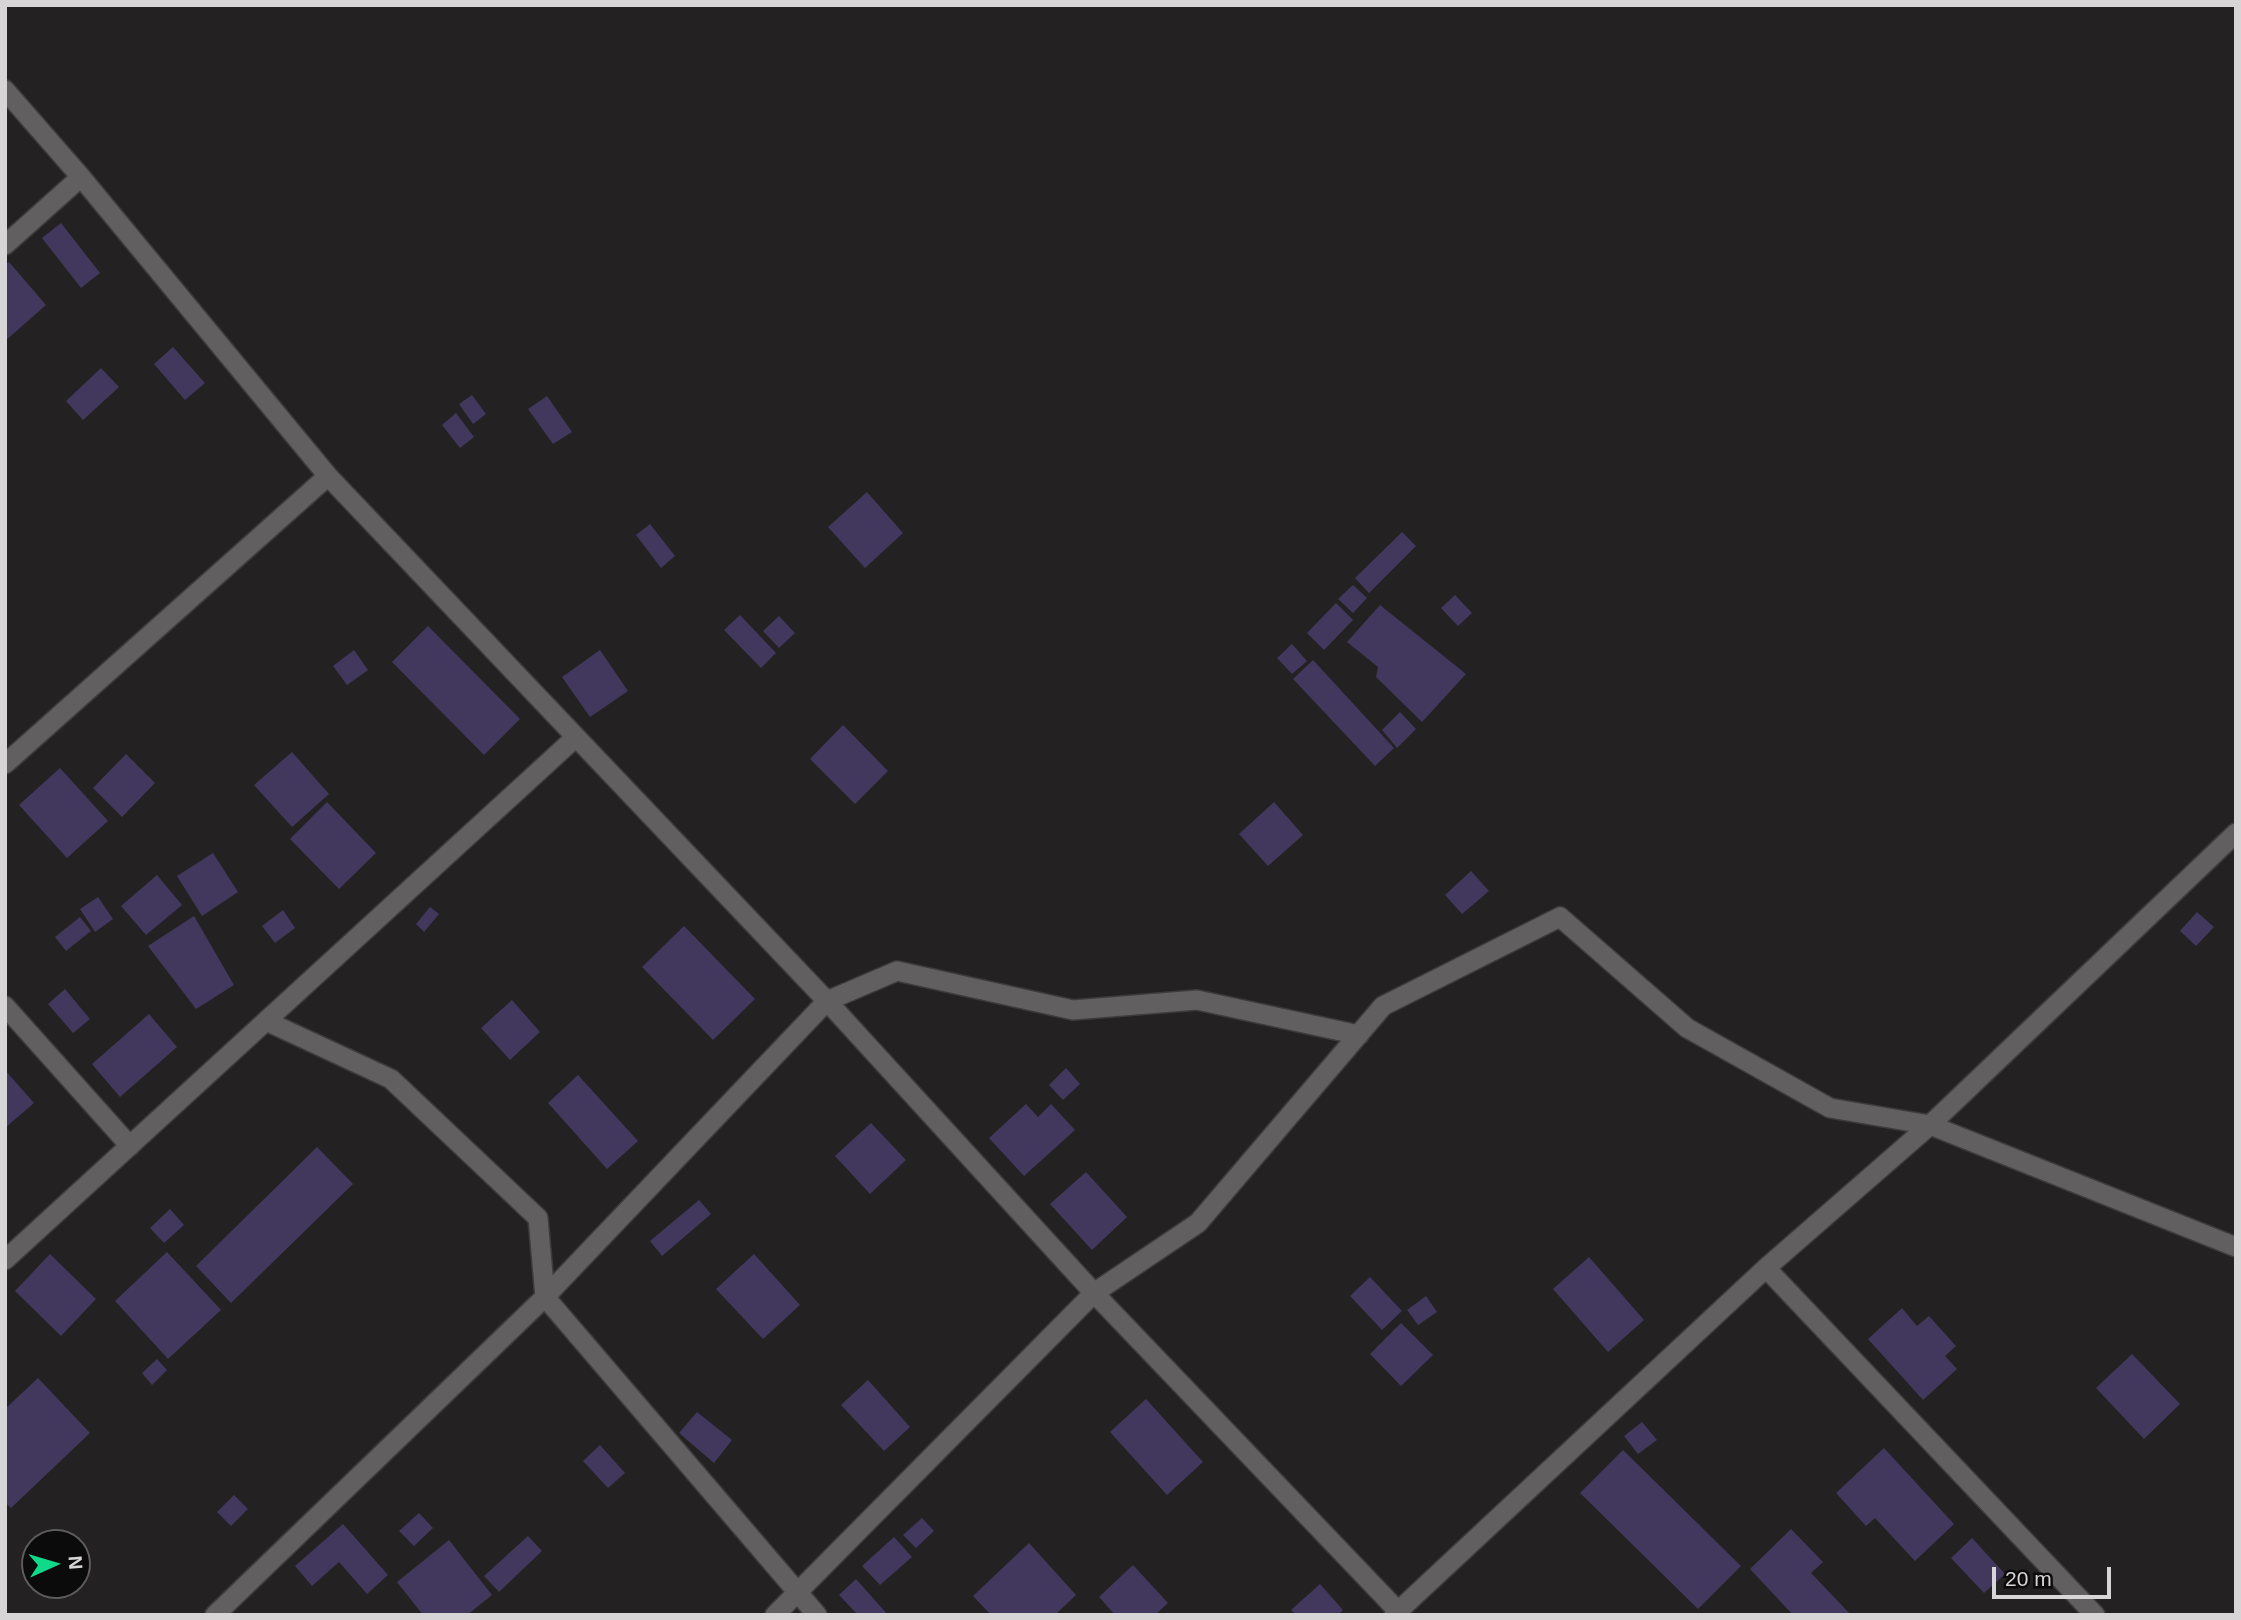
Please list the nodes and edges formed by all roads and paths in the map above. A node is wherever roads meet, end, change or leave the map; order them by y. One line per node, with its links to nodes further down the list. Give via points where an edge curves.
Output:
1 (5, 90): 2 (street)
2 (81, 177): 3 (street); 4 (street)
3 (5, 245)
4 (328, 476): 5 (street); 6 (street)
5 (576, 737): 8 (street); 10 (street)
6 (5, 764)
7 (2236, 833): 12 (street)
8 (827, 1000): 11 (street, via 897,971 1073,1010 1197,1000); 17 (street); 18 (street)
9 (5, 1006): 13 (street)
10 (266, 1021): 13 (street); 18 (street, via 391,1079 538,1218)
11 (1359, 1035): 12 (street, via 1383,1006 1560,917 1687,1028 1830,1108); 17 (street, via 1198,1223)
12 (1930, 1125): 14 (street); 16 (street)
13 (130, 1146): 15 (street)
14 (2236, 1247)
15 (5, 1261)
16 (1766, 1268): 20 (street); 24 (street)
17 (1094, 1293): 19 (street); 20 (street)
18 (545, 1297): 19 (street); 21 (street)
19 (798, 1594): 22 (street); 23 (street)
20 (1396, 1613)
21 (215, 1615)
22 (775, 1615)
23 (817, 1615)
24 (2095, 1615)

